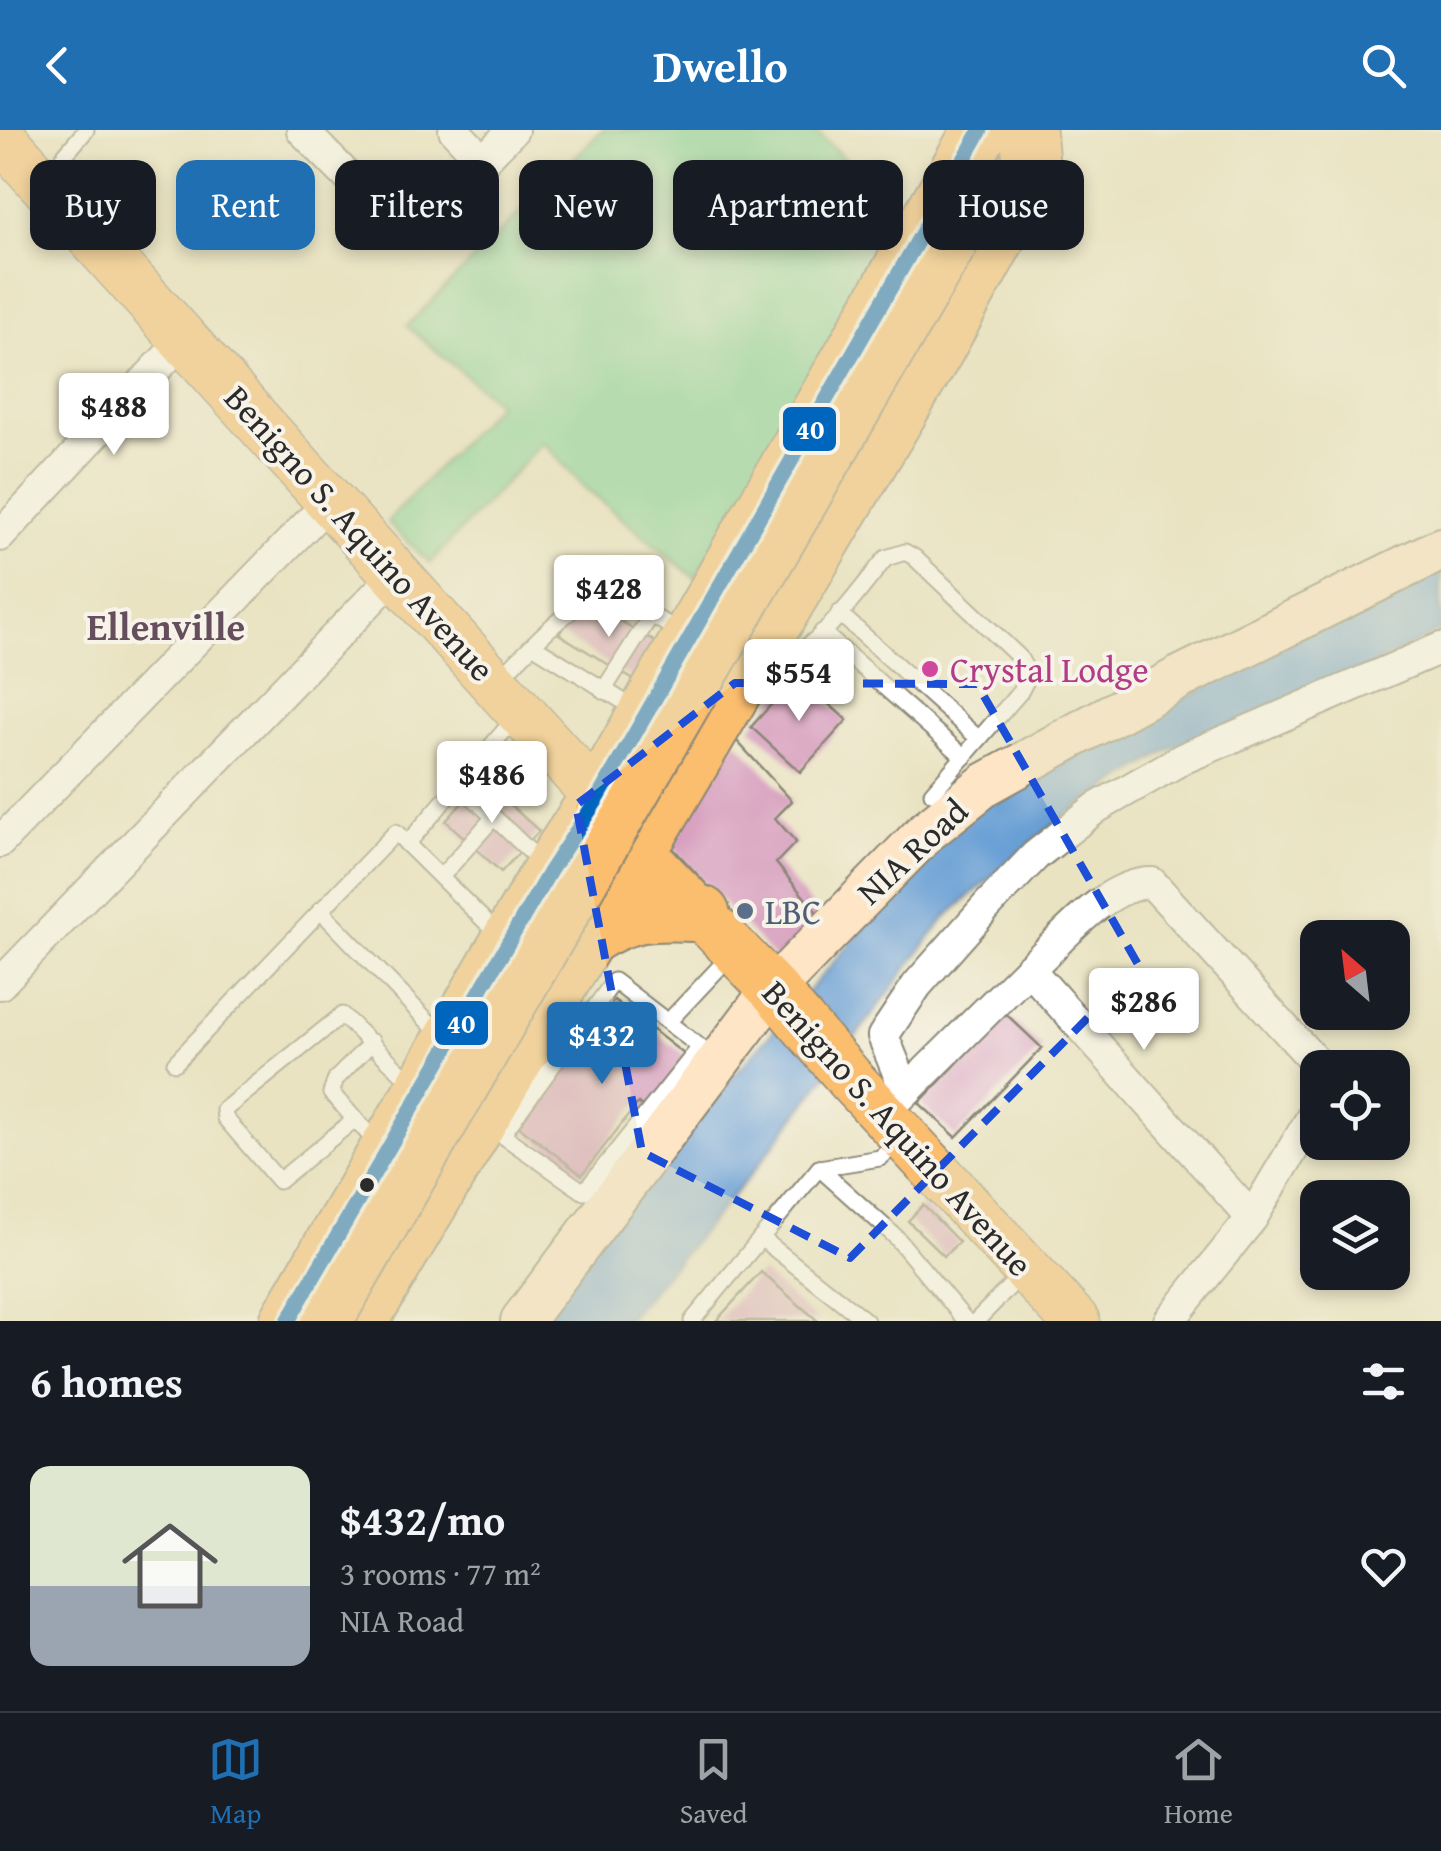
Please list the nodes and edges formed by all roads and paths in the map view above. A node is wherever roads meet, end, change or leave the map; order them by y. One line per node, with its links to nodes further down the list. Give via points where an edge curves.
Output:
1 (86, 130): 9 (lane)
2 (302, 130): 12 (street)
3 (454, 130): 10 (street)
4 (513, 130): 11 (street)
5 (981, 130): 21 (highway)
6 (1016, 130): 61 (highway, bridge)
7 (1028, 130): 25 (highway, via 1032,174)
8 (0, 136): 13 (main road, Benigno S. Aquino Avenue)
9 (61, 160)
10 (482, 160)
11 (484, 160)
12 (335, 164)
13 (30, 170)
14 (102, 250): 15 (main road, Benigno S. Aquino Avenue)
15 (184, 339): 16 (main road, Benigno S. Aquino Avenue); 17 (street)
16 (330, 501): 19 (main road, Benigno S. Aquino Avenue); 34 (street)
17 (0, 536)
18 (1441, 549): 45 (street, NIA Road, via 1179,678 986,784 927,831)
19 (396, 574): 26 (main road, Benigno S. Aquino Avenue); 44 (street)
20 (839, 613): 22 (lane); 28 (lane); 28 (lane, via 886,558 905,552 914,557 1026,668 1028,682)
21 (669, 626): 23 (lane, via 615,598 588,600); 27 (highway)
22 (822, 632): 25 (lane, via 785,660); 29 (lane)
23 (534, 646): 26 (lane); 27 (lane)
24 (1441, 648): 52 (street, via 1182,759 1096,808 1036,854 917,986 883,1036)
25 (756, 655): 36 (highway)
26 (509, 696): 30 (lane); 32 (main road, Benigno S. Aquino Avenue)
27 (624, 702): 32 (highway)
28 (979, 740): 29 (lane)
29 (964, 758): 31 (lane)
30 (459, 784): 33 (lane); 35 (lane)
31 (932, 793)
32 (598, 798): 37 (highway)
33 (494, 817): 37 (lane); 38 (lane)
34 (0, 842)
35 (407, 844): 38 (lane); 39 (lane, via 396,832)
36 (637, 849): 40 (main road, Benigno S. Aquino Avenue); 41 (highway)
37 (550, 871): 42 (highway)
38 (441, 878): 42 (lane)
39 (320, 910): 48 (lane); 50 (lane)
40 (719, 932): 41 (highway, via 632,915); 45 (main road, Benigno S. Aquino Avenue); 46 (lane)
41 (584, 940): 53 (highway)
42 (508, 944): 48 (highway)
43 (1029, 970): 49 (street, via 1114,893 1132,883 1152,883); 52 (street); 57 (street)
44 (0, 984)
45 (780, 998): 52 (main road, Benigno S. Aquino Avenue); 63 (street, NIA Road)
46 (668, 1022): 53 (lane, via 614,981); 53 (lane, via 700,1047 584,1192)
47 (372, 1042): 51 (lane); 54 (lane, via 331,1092); 54 (lane, via 348,1018 336,1017 224,1110 278,1181)
48 (450, 1044): 51 (highway)
49 (1308, 1050)
50 (175, 1063)
51 (420, 1092): 54 (highway)
52 (887, 1105): 56 (lane, via 880,1158); 59 (main road, Benigno S. Aquino Avenue)
53 (490, 1128): 62 (highway)
54 (371, 1136): 60 (highway)
55 (1300, 1137): 57 (street)
56 (819, 1168): 58 (lane); 66 (lane, via 896,1237)
57 (1252, 1218): 69 (street)
58 (761, 1238): 64 (lane); 65 (lane)
59 (1026, 1270): 67 (lane); 68 (main road, Benigno S. Aquino Avenue)
60 (288, 1321)
61 (324, 1321)
62 (360, 1321)
63 (522, 1321)
64 (692, 1321)
65 (866, 1321)
66 (966, 1321)
67 (976, 1321)
68 (1074, 1321)
69 (1169, 1321)

